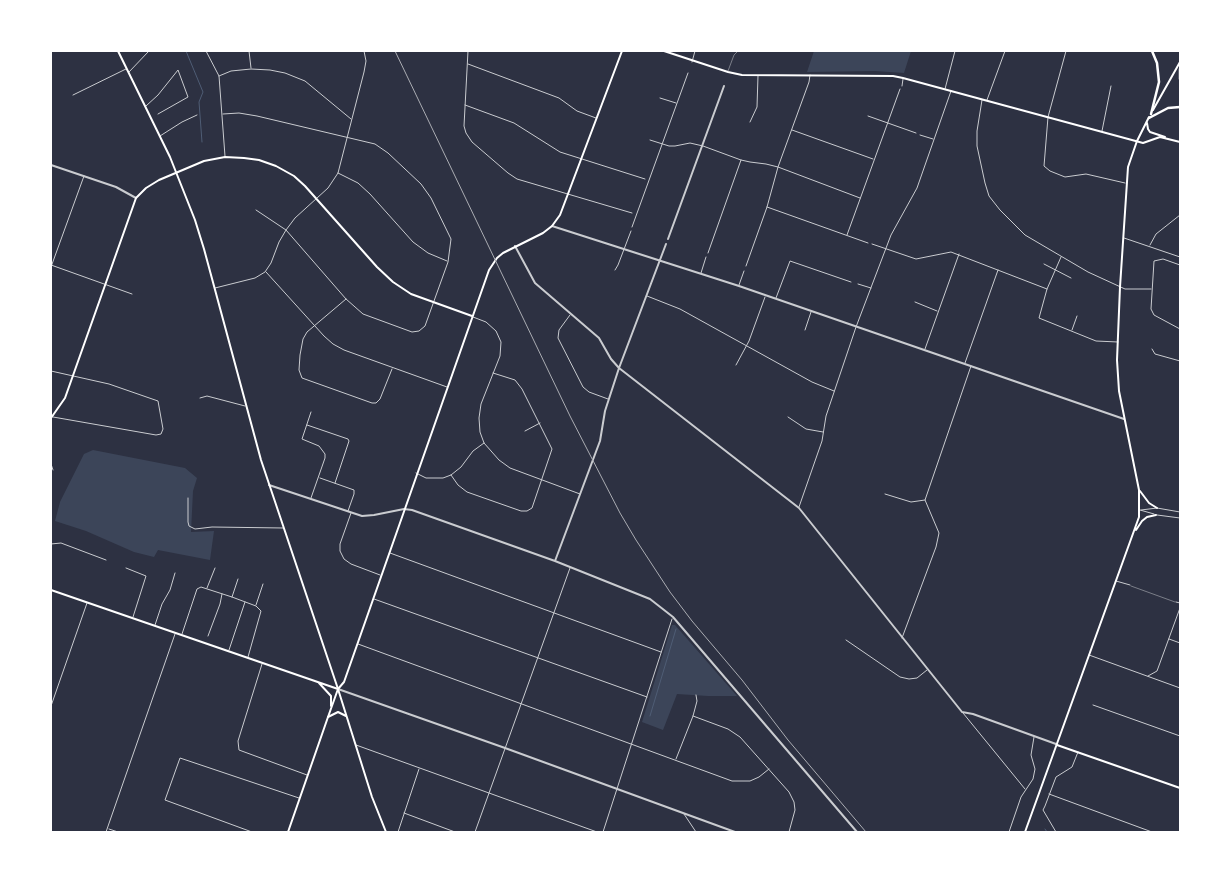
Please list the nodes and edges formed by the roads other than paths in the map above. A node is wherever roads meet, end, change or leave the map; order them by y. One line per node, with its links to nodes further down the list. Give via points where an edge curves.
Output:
1 (118, 51): 20 (main road)
2 (149, 51): 23 (street)
3 (206, 51): 26 (street)
4 (249, 51): 18 (street)
5 (364, 51): 50 (street, via 366,61)
6 (468, 51): 17 (street)
7 (622, 51): 49 (main road)
8 (664, 51): 15 (main road)
9 (695, 51): 15 (street)
10 (738, 51): 22 (lane)
11 (955, 51): 33 (street)
12 (1005, 51): 38 (street)
13 (1066, 51): 48 (street)
14 (1152, 51): 45 (highway, via 1159,82)
15 (692, 62): 22 (main road)
16 (1180, 62): 45 (main road)
17 (468, 64): 40 (street); 49 (street, via 559,98 577,111)
18 (251, 68): 26 (street); 50 (street, via 305,81)
19 (1180, 68): 28 (highway)
20 (126, 69): 23 (main road); 35 (street)
21 (688, 72): 39 (street)
22 (728, 72): 24 (main road)
23 (128, 73): 41 (main road)
24 (758, 75): 25 (main road); 52 (street, via 757,107)
25 (810, 75): 27 (main road); 54 (street)
26 (219, 76): 44 (street)
27 (903, 78): 30 (street); 33 (main road)
28 (1180, 79)
29 (724, 86): 66 (street)
30 (902, 86)
31 (1111, 86): 55 (street)
32 (900, 89): 53 (street)
33 (945, 89): 34 (main road)
34 (951, 91): 37 (main road); 62 (street)
35 (73, 96)
36 (660, 98): 39 (street)
37 (982, 100): 38 (main road); 103 (street, via 977,146 989,196 1026,236)
38 (987, 101): 48 (main road)
39 (677, 104): 65 (street)
40 (465, 105): 69 (street, via 514,123 547,145); 78 (street, via 464,126 472,142 517,178)
41 (145, 107): 43 (street, via 178,70 188,97); 58 (main road)
42 (1180, 107): 51 (highway, via 1168,108)
43 (158, 114)
44 (223, 114): 59 (street, via 257,116); 67 (street)
45 (1151, 114): 51 (main road)
46 (197, 115): 58 (street)
47 (868, 116): 53 (street)
48 (1048, 117): 55 (main road); 77 (street, via 1044,166 1065,176 1086,174)
49 (596, 118): 69 (main road)
50 (352, 119): 59 (street)
51 (1148, 119): 60 (main road, via 1150,132); 63 (main road)
52 (750, 122)
53 (888, 123): 56 (street); 68 (street)
54 (791, 130): 68 (street); 72 (street)
55 (1102, 132): 63 (main road)
56 (916, 133)
57 (920, 135): 62 (street)
58 (160, 136): 73 (main road)
59 (348, 137): 74 (street); 106 (street, via 375,144 421,184 450,239)
60 (1165, 137): 63 (main road, via 1142,143); 64 (main road)
61 (650, 140): 65 (street)
62 (934, 140): 99 (street, via 914,193)
63 (1137, 141): 77 (main road, via 1128,164)
64 (1179, 141)
65 (662, 144): 66 (street); 87 (street)
66 (703, 146): 70 (street); 92 (street)
67 (226, 157): 73 (main road); 80 (main road, via 259,160 276,166 294,176)
68 (874, 159): 81 (street)
69 (581, 160): 76 (street); 78 (main road)
70 (741, 160): 72 (street); 100 (street)
71 (51, 165): 75 (street)
72 (778, 168): 81 (street); 82 (street)
73 (177, 173): 79 (main road, via 149,186); 122 (main road)
74 (338, 173): 80 (street); 106 (street, via 370,194 413,242)
75 (84, 176): 79 (street); 109 (street)
76 (645, 179)
77 (1126, 183): 91 (main road)
78 (568, 194): 84 (street); 86 (main road)
79 (136, 198): 119 (main road)
80 (316, 198): 88 (street); 133 (main road, via 393,282)
81 (860, 198): 90 (street)
82 (767, 207): 90 (street); 110 (street)
83 (256, 210): 88 (street)
84 (632, 213)
85 (1180, 215): 97 (street, via 1156,234)
86 (552, 226): 96 (main road); 98 (street)
87 (632, 227)
88 (286, 230): 115 (street); 130 (street)
89 (631, 231): 98 (street)
90 (847, 235): 93 (street)
91 (1123, 238): 97 (street); 124 (main road)
92 (668, 239)
93 (868, 243)
94 (666, 244): 105 (street)
95 (872, 244): 99 (street)
96 (516, 246): 136 (street, via 534,283); 137 (main road, via 503,252 488,270)
97 (1149, 246): 104 (street)
98 (624, 249): 105 (street); 111 (street)
99 (886, 249): 101 (street, via 916,259 945,252); 123 (street)
100 (708, 253)
101 (959, 254): 112 (street); 135 (street)
102 (706, 257): 116 (street)
103 (1061, 257): 113 (street); 124 (street)
104 (1180, 257)
105 (660, 260): 116 (street); 128 (street)
106 (448, 262): 133 (street)
107 (1044, 264): 113 (street)
108 (1180, 265): 126 (street, via 1163,259 1154,261)
109 (52, 266): 119 (street)
110 (746, 266)
111 (615, 270)
112 (998, 270): 125 (street); 150 (street)
113 (1055, 270): 117 (street); 125 (street)
114 (744, 271): 121 (street)
115 (266, 272): 122 (street); 139 (street)
116 (701, 273): 121 (street)
117 (1071, 278)
118 (851, 282): 131 (street, via 790,261)
119 (106, 284): 127 (street); 156 (main road)
120 (858, 284): 123 (street)
121 (739, 286): 129 (street)
122 (215, 288): 161 (main road)
123 (872, 288): 140 (street)
124 (1120, 288): 126 (street); 144 (main road)
125 (1047, 289): 143 (street, via 1039,318)
126 (1151, 290): 141 (street, via 1154,315)
127 (132, 294)
128 (647, 296): 145 (street, via 680,309); 153 (street)
129 (766, 296): 131 (street); 145 (street)
130 (346, 299): 133 (street, via 368,317 412,332 425,326); 139 (street)
131 (776, 299): 134 (street)
132 (915, 302): 135 (street)
133 (433, 303): 137 (main road)
134 (811, 312): 140 (street); 142 (street)
135 (938, 312): 147 (street)
136 (570, 315): 153 (street, via 599,338); 160 (street, via 558,330 558,338 582,387)
137 (472, 316): 155 (street, via 486,322 496,331 501,342 500,356); 157 (main road)
138 (1077, 316): 143 (street)
139 (315, 326): 152 (street, via 344,350); 152 (street, via 303,339 298,370 302,378 376,403)
140 (856, 327): 147 (street); 158 (street)
141 (1180, 328)
142 (805, 330)
143 (1072, 331): 144 (street, via 1096,342)
144 (1118, 342): 166 (main road, via 1119,391)
145 (746, 346): 149 (street); 158 (street)
146 (1152, 349): 148 (street, via 1155,354)
147 (925, 350): 150 (street)
148 (1180, 362)
149 (736, 364)
150 (964, 364): 151 (street)
151 (971, 366): 166 (street); 186 (street)
152 (392, 368): 157 (street)
153 (619, 368): 160 (street); 187 (street)
154 (51, 371): 156 (street)
155 (493, 373): 167 (street, via 514,380); 172 (street, via 479,418)
156 (72, 377): 163 (main road, via 65,398); 163 (street, via 109,384 158,401 161,434)
157 (447, 387): 175 (main road)
158 (835, 392): 171 (street)
159 (200, 398): 161 (street, via 207,396)
160 (609, 399): 182 (street, via 598,447)
161 (246, 406): 180 (main road)
162 (311, 412): 168 (street)
163 (52, 417)
164 (788, 417): 171 (street, via 806,429)
165 (1180, 418): 169 (street)
166 (1124, 419): 181 (main road)
167 (541, 423): 170 (street); 178 (street, via 552,449)
168 (307, 425): 177 (street, via 302,439 316,444 326,458); 179 (street, via 349,441)
169 (1180, 429)
170 (525, 431)
171 (824, 432): 187 (street)
172 (484, 443): 176 (street); 178 (street, via 510,468)
173 (51, 464): 174 (street)
174 (53, 470)
175 (416, 473): 176 (street, via 434,478); 189 (main road)
176 (451, 475): 178 (street, via 467,492 520,511 532,508)
177 (319, 477): 179 (street); 185 (street)
178 (542, 480): 182 (street)
179 (335, 483): 192 (street, via 354,490)
180 (269, 485): 185 (street); 195 (main road)
181 (1138, 490): 188 (main road); 190 (main road)
182 (581, 494): 200 (street)
183 (885, 494): 186 (street, via 911,502)
184 (188, 498): 195 (street, via 188,522 195,529)
185 (311, 500): 192 (street)
186 (925, 500): 228 (street, via 939,533)
187 (798, 508): 228 (street)
188 (1158, 508): 190 (street); 191 (street)
189 (404, 509): 192 (street, via 374,516); 198 (main road); 200 (street)
190 (1140, 510): 193 (street); 196 (main road)
191 (1180, 512)
192 (349, 513): 205 (street, via 340,544 344,559)
193 (1156, 515): 194 (street); 196 (main road, via 1142,521)
194 (1180, 518)
195 (284, 528): 243 (main road)
196 (1134, 534): 207 (main road)
197 (51, 544): 199 (street, via 61,542)
198 (389, 552): 205 (main road); 221 (street)
199 (106, 560)
200 (555, 561): 203 (street)
201 (126, 568): 223 (street, via 146,576)
202 (215, 568): 210 (street)
203 (570, 568): 221 (street); 222 (street, via 650,598)
204 (175, 572): 224 (street)
205 (381, 575): 214 (main road)
206 (238, 579): 213 (street)
207 (1116, 580): 209 (street); 235 (main road)
208 (263, 584): 219 (street)
209 (1130, 586): 217 (lane)
210 (207, 589): 212 (street); 226 (street, via 197,589)
211 (51, 590): 215 (main road)
212 (222, 594): 213 (street); 227 (street)
213 (232, 597): 216 (street)
214 (373, 599): 232 (main road); 237 (street)
215 (88, 602): 223 (main road); 248 (street)
216 (245, 602): 219 (street); 233 (street)
217 (1176, 602): 218 (street)
218 (1180, 603)
219 (256, 606): 236 (street, via 261,611)
220 (1180, 608): 229 (street)
221 (554, 613): 234 (street); 237 (street)
222 (673, 617): 234 (street); 287 (street)
223 (133, 618): 224 (main road)
224 (154, 626): 225 (main road)
225 (175, 633): 226 (main road); 273 (street)
226 (182, 635): 233 (main road)
227 (208, 636)
228 (902, 638): 239 (street)
229 (1169, 639): 231 (street); 240 (street, via 1157,671)
230 (846, 640): 239 (street, via 900,677 917,678)
231 (1180, 643)
232 (357, 644): 243 (main road, via 344,682); 246 (street)
233 (228, 651): 236 (main road)
234 (662, 652): 245 (street)
235 (1088, 655): 240 (street); 257 (main road)
236 (247, 658): 238 (main road)
237 (538, 658): 245 (street); 246 (street)
238 (263, 663): 241 (main road); 264 (street, via 238,750)
239 (928, 670): 250 (street)
240 (1148, 676): 242 (street)
241 (317, 682): 243 (main road); 249 (main road, via 331,696)
242 (1180, 688)
243 (338, 689): 249 (main road); 251 (main road); 259 (street)
244 (696, 695): 252 (street)
245 (647, 697): 256 (street)
246 (521, 703): 256 (street); 259 (street)
247 (1093, 704): 255 (street)
248 (51, 706)
249 (331, 708): 253 (main road)
250 (962, 712): 254 (street); 267 (street)
251 (346, 716): 253 (main road, via 338,712); 258 (main road)
252 (693, 716): 261 (street); 263 (street, via 736,734)
253 (328, 717): 264 (main road)
254 (1034, 736): 257 (street); 267 (street, via 1031,755 1035,769)
255 (1180, 736)
256 (632, 743): 261 (street); 265 (street)
257 (1056, 744): 260 (main road); 289 (main road)
258 (355, 745): 262 (street); 278 (main road)
259 (505, 748): 265 (street); 268 (street)
260 (1078, 752): 266 (main road); 269 (street, via 1072,767 1056,777)
261 (676, 759): 263 (street, via 741,782 755,779)
262 (419, 769): 268 (street); 272 (street)
263 (769, 769): 286 (street, via 794,802)
264 (308, 775): 270 (main road)
265 (616, 788): 271 (street); 283 (street)
266 (1180, 788)
267 (1026, 790): 288 (street)
268 (489, 793): 281 (street); 282 (street)
269 (1049, 794): 290 (street, via 1043,810); 291 (street)
270 (300, 799): 276 (street, via 180,758 165,800); 277 (main road)
271 (683, 812): 284 (street); 285 (street)
272 (404, 813): 279 (street); 280 (street)
273 (108, 828): 274 (street); 275 (street)
274 (106, 832)
275 (118, 832)
276 (252, 832)
277 (288, 832)
278 (386, 832)
279 (398, 832)
280 (455, 832)
281 (475, 832)
282 (597, 832)
283 (603, 832)
284 (696, 832)
285 (734, 832)
286 (789, 832)
287 (857, 832)
288 (1009, 832)
289 (1025, 832)
290 (1056, 832)
291 (1152, 832)

